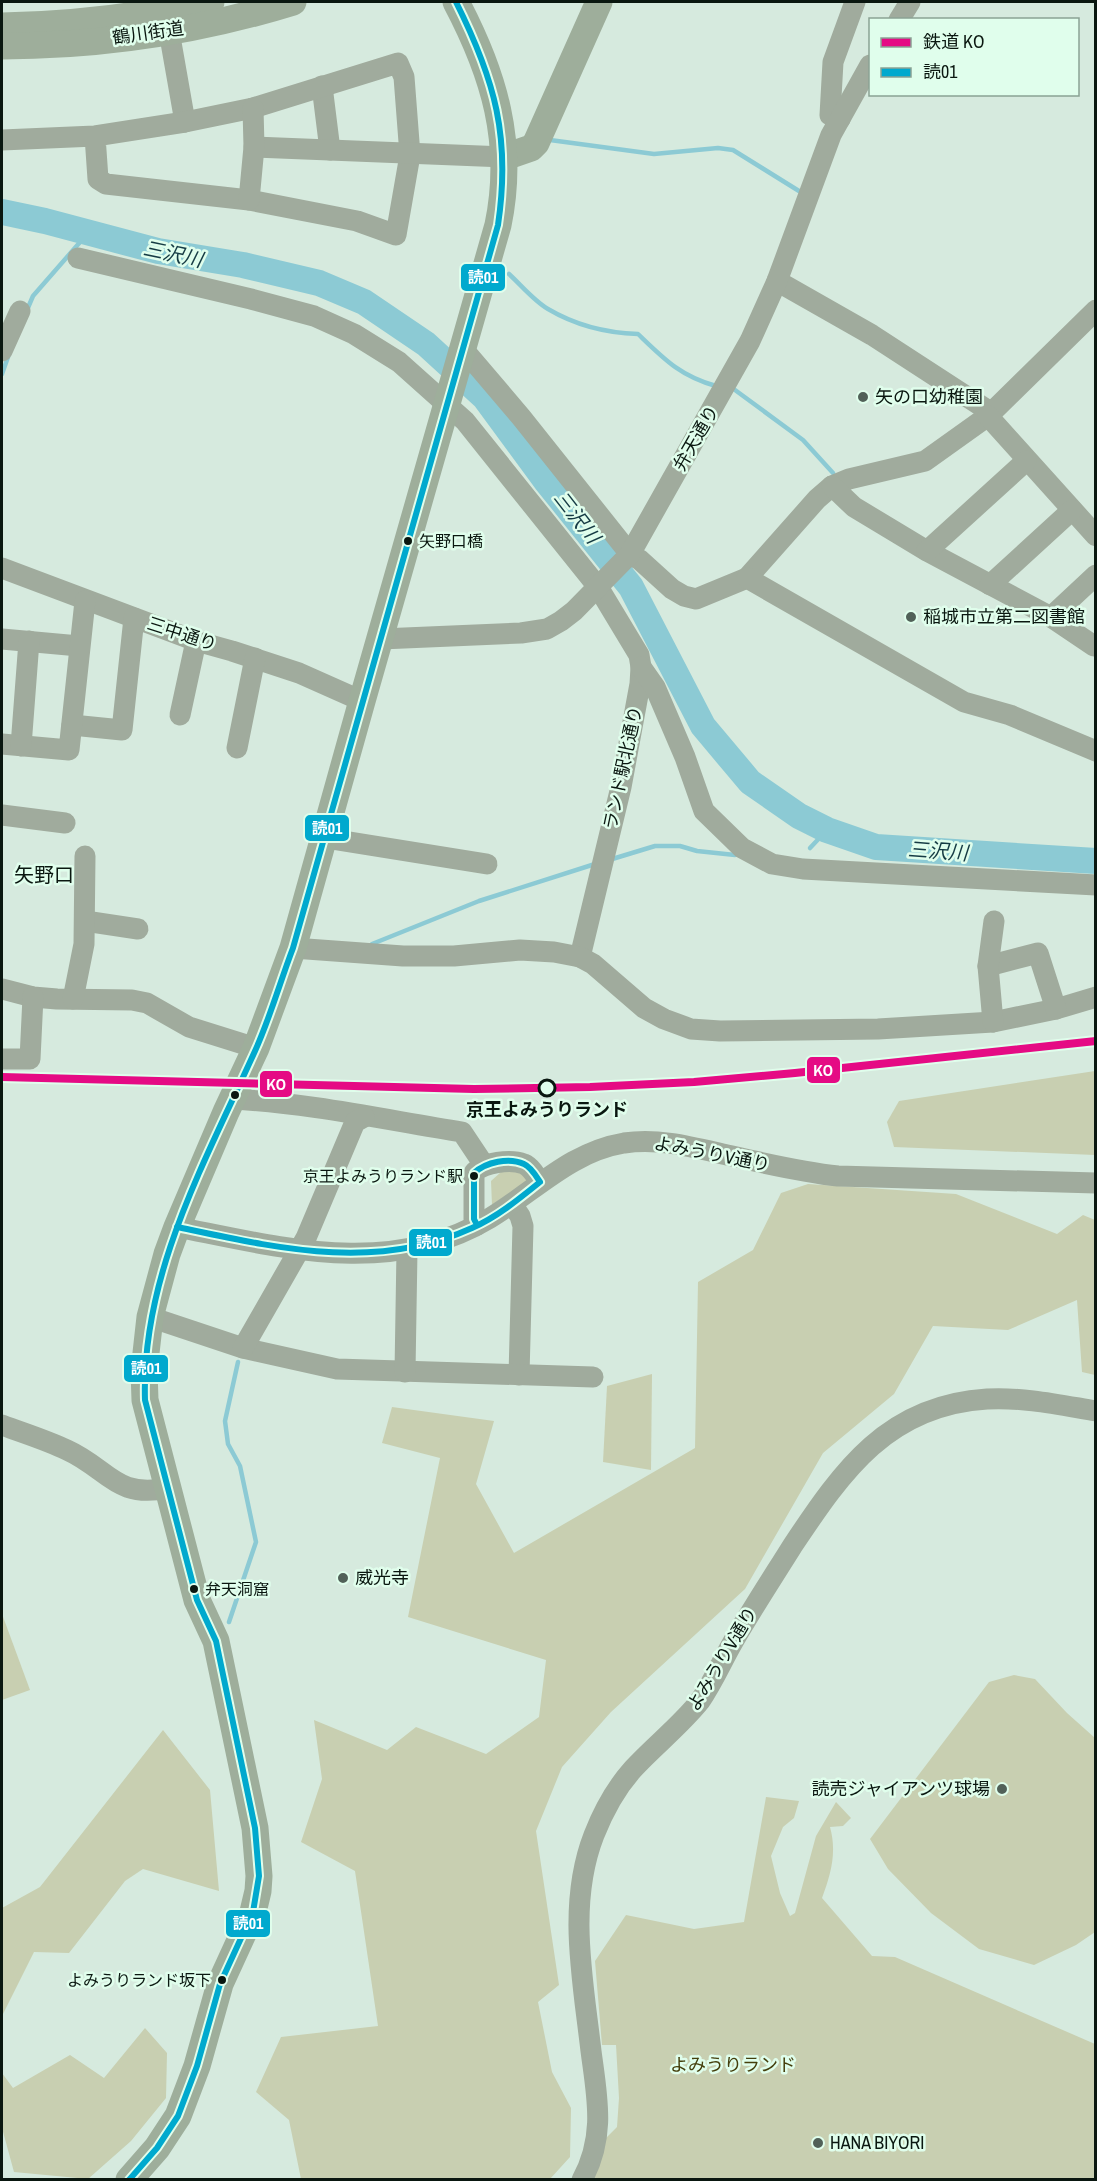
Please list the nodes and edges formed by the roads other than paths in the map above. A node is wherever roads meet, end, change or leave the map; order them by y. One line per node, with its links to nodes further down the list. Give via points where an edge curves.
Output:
1 (211, 2): 7 (main road, 鶴川街道)
2 (292, 2): 7 (main road, 鶴川街道, via 248,15)
3 (456, 2): 21 (main road, via 494,89)
4 (599, 2): 21 (main road, via 536,142 531,148)
5 (855, 2): 14 (street, via 833,62 830,115)
6 (910, 2): 8 (street)
7 (165, 15): 9 (main road, 鶴川街道); 10 (main road, 鶴川街道, via 63,44); 15 (street)
8 (900, 18)
9 (2, 26)
10 (2, 46)
11 (869, 67): 14 (street, 弁天通り)
12 (322, 86): 13 (street); 19 (street); 20 (street, via 398,63 404,77)
13 (253, 108): 15 (street); 18 (street)
14 (840, 119): 24 (street, 弁天通り)
15 (185, 122): 16 (street)
16 (94, 136): 17 (street); 22 (street, via 98,179 106,184)
17 (2, 140)
18 (254, 147): 19 (street); 22 (street)
19 (330, 150): 20 (street)
20 (411, 154): 21 (street); 22 (street, via 396,235 357,221)
21 (505, 157): 29 (main road, via 502,209)
22 (249, 200)
23 (78, 258): 30 (street, via 314,316 354,334)
24 (777, 281): 31 (street, via 872,335); 37 (street, 弁天通り, via 750,341)
25 (1095, 310): 27 (street)
26 (20, 311): 28 (street)
27 (1087, 332): 31 (street)
28 (2, 346)
29 (463, 352): 30 (main road); 37 (street, via 521,417)
30 (450, 400): 42 (street); 47 (main road)
31 (990, 414): 32 (street); 33 (street, via 925,460)
32 (1026, 461): 34 (street); 36 (street)
33 (832, 486): 36 (street, via 854,507); 40 (street)
34 (1072, 510): 35 (street); 41 (street)
35 (1095, 536)
36 (927, 551): 41 (street)
37 (630, 554): 40 (street, via 672,589 696,599); 42 (street, 弁天通り)
38 (2, 568): 43 (street, 三中通り)
39 (1095, 575): 44 (street)
40 (747, 578): 59 (street, via 964,702 1010,715)
41 (990, 585): 44 (street)
42 (598, 587): 47 (street, 弁天通り, via 561,621 546,629); 53 (street, via 639,655)
43 (85, 601): 45 (street, 三中通り); 50 (street)
44 (1051, 616): 51 (street)
45 (134, 618): 49 (street, 三中通り); 56 (street, via 122,730)
46 (2, 639): 48 (street)
47 (381, 639): 54 (main road)
48 (29, 641): 50 (street); 57 (street)
49 (195, 642): 52 (street, 三中通り); 55 (street)
50 (79, 646): 56 (street)
51 (1094, 646)
52 (255, 658): 54 (street, 三中通り); 58 (street)
53 (642, 667): 65 (street, via 655,687 704,811 742,849 772,864); 70 (street, ランド駅北通り, via 621,787)
54 (362, 700): 62 (main road)
55 (180, 715)
56 (72, 726): 57 (street, via 69,750)
57 (11, 745)
58 (237, 748)
59 (1095, 751)
60 (2, 815): 61 (street)
61 (65, 823)
62 (325, 838): 64 (street); 69 (main road)
63 (86, 856): 66 (street)
64 (487, 864)
65 (1095, 885)
66 (85, 921): 68 (street); 75 (street)
67 (994, 921): 71 (street)
68 (138, 929)
69 (293, 948): 70 (street, via 426,957 539,950); 78 (main road)
70 (580, 957): 77 (street, via 644,1008 691,1029 878,1029)
71 (988, 966): 76 (street, via 1038,953); 77 (street)
72 (2, 989): 73 (street)
73 (33, 997): 75 (street); 79 (street, via 30,1059)
74 (1095, 997): 76 (street)
75 (73, 999): 78 (street, via 147,1003 189,1027)
76 (1056, 1009): 77 (street)
77 (993, 1022)
78 (256, 1048): 80 (main road)
79 (2, 1059)
80 (232, 1099): 81 (street, via 298,1104); 87 (main road)
81 (364, 1117): 82 (street, via 462,1132); 89 (street, via 356,1122)
82 (484, 1165): 83 (street, via 522,1163); 86 (street, via 474,1173)
83 (540, 1182): 84 (street, よみうりV通り, via 585,1155 642,1141 685,1145 806,1173 838,1176); 85 (street, よみうりV通り)
84 (1095, 1183)
85 (512, 1204): 86 (street, よみうりV通り); 93 (street, via 523,1226)
86 (477, 1225): 88 (street, よみうりV通り, via 450,1238)
87 (177, 1227): 89 (street, よみうりV通り); 90 (main road)
88 (406, 1250): 89 (street, よみうりV通り, via 351,1255); 92 (street)
89 (298, 1251): 91 (street)
90 (150, 1317): 91 (street); 97 (main road, via 144,1393)
91 (243, 1348): 92 (street, via 337,1369)
92 (405, 1372): 93 (street)
93 (519, 1375): 94 (street)
94 (593, 1377)
95 (1095, 1411): 99 (street, よみうりV通り, via 1003,1398 969,1401 924,1413 867,1449 834,1485 802,1531 700,1701 637,1765 613,1797 586,1858 579,1898 582,1979 599,2119 596,2144)
96 (2, 1425): 97 (street, via 67,1450 131,1490)
97 (168, 1488): 98 (main road, via 197,1600 216,1641 255,1828 259,1876 253,1912 220,1984 178,2116)
98 (129, 2180)
99 (582, 2180)

